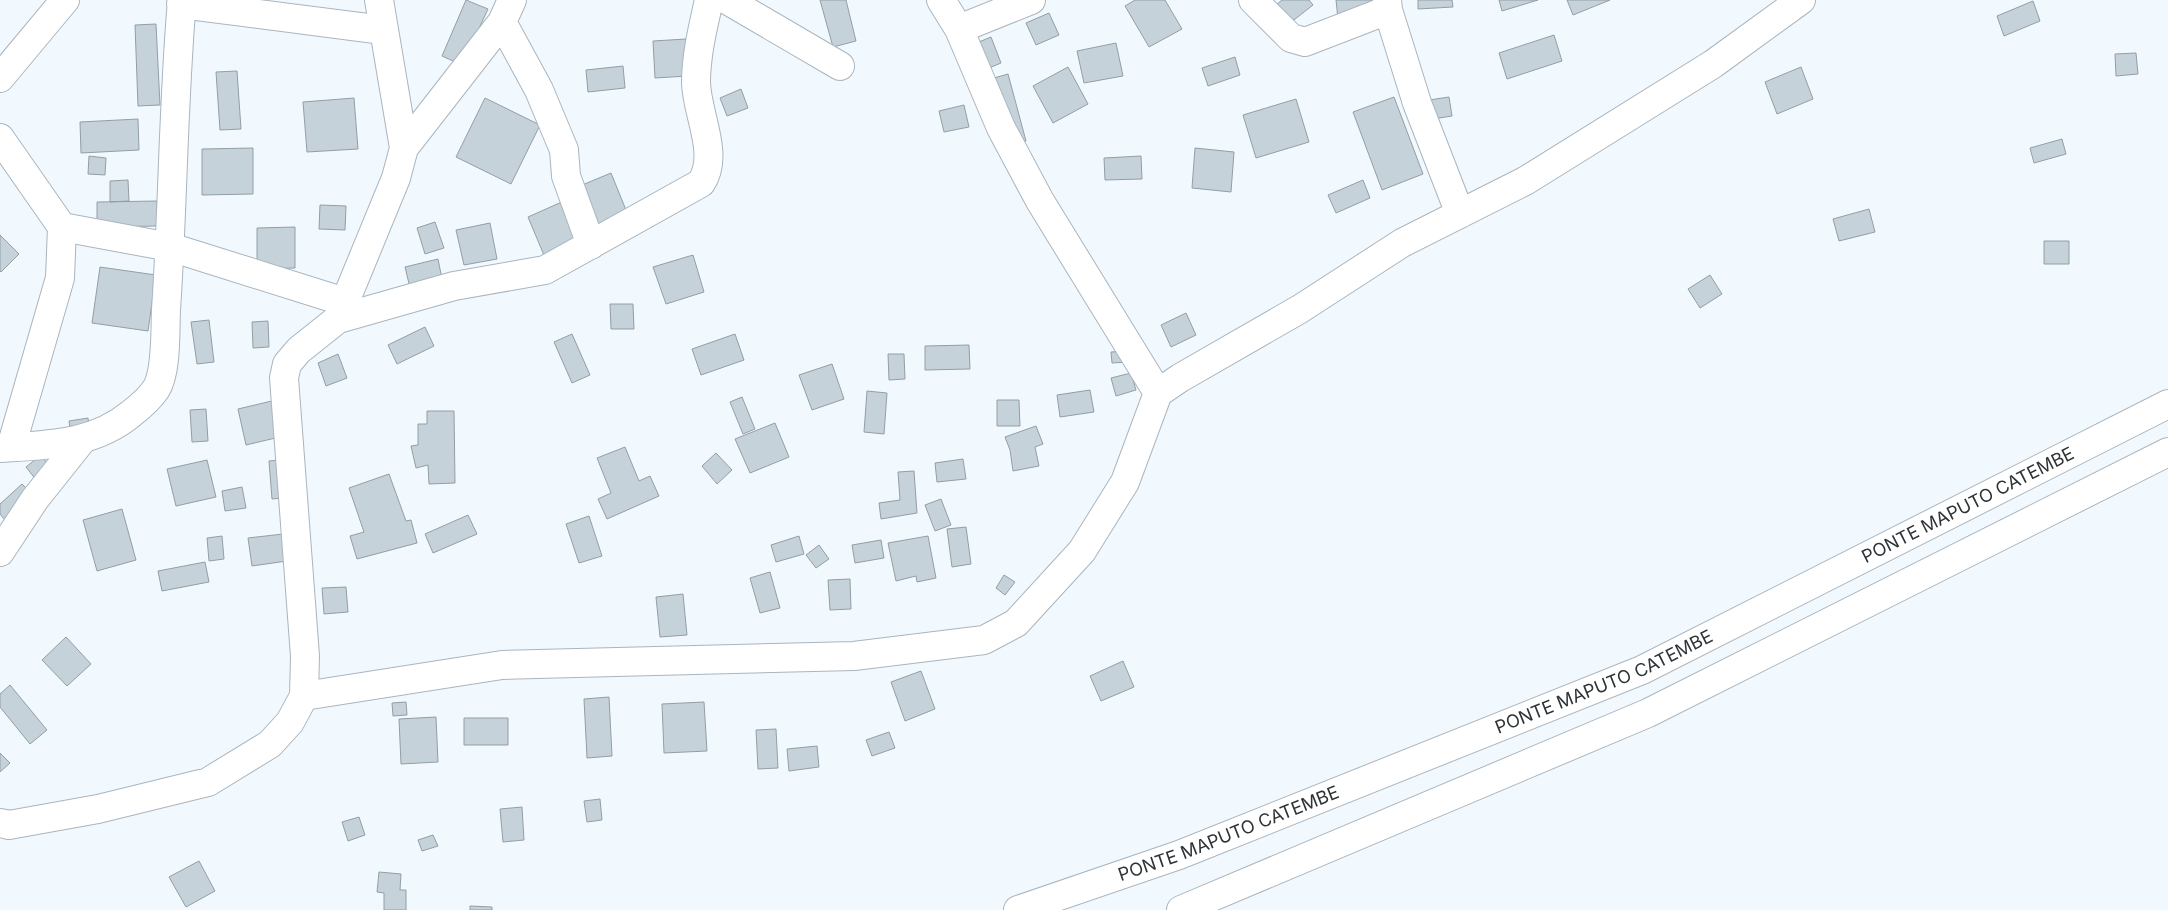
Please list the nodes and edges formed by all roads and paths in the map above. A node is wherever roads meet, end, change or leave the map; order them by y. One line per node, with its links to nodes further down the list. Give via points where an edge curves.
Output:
1 (65, 0): 15 (main road)
2 (379, 0): 13 (main road)
3 (709, 0): 20 (main road, via 696,84 708,147 708,173 701,183)
4 (727, 0): 14 (main road)
5 (941, 0): 12 (main road)
6 (1031, 0): 12 (main road)
7 (1253, 0): 10 (main road, via 1297,42 1305,42)
8 (1801, 0): 18 (main road, via 1705,69 1525,181)
9 (181, 2): 13 (main road); 21 (main road)
10 (1388, 5): 18 (main road, via 1417,103)
11 (507, 11): 17 (main road); 20 (main road, via 564,150 566,176)
12 (959, 29): 23 (main road, via 1001,128 1040,200)
13 (383, 30): 17 (main road)
14 (840, 66)
15 (0, 78)
16 (0, 138): 19 (main road)
17 (404, 148): 22 (main road, via 396,178)
18 (1460, 214): 23 (main road, via 1402,242 1300,309)
19 (62, 227): 21 (main road); 26 (main road, via 60,278)
20 (591, 245): 22 (main road, via 545,270)
21 (170, 246): 22 (main road); 25 (main road, via 163,364 158,388 119,424)
22 (341, 310): 29 (main road, via 287,364 284,378 305,656)
23 (1158, 393): 29 (main road, via 1125,482 1082,550 1016,623 984,640 854,656 502,665)
24 (2168, 404): 31 (main road, PONTE MAPUTO CATEMBE, via 1642,670 1179,855)
25 (82, 440): 26 (main road, via 53,446); 28 (main road, via 35,499)
26 (5, 447)
27 (2168, 452): 32 (main road, via 1648,714)
28 (0, 552)
29 (304, 696): 30 (main road, via 290,722 270,744 208,782 98,809 8,825)
30 (0, 823)
31 (1018, 910)
32 (1181, 910)

